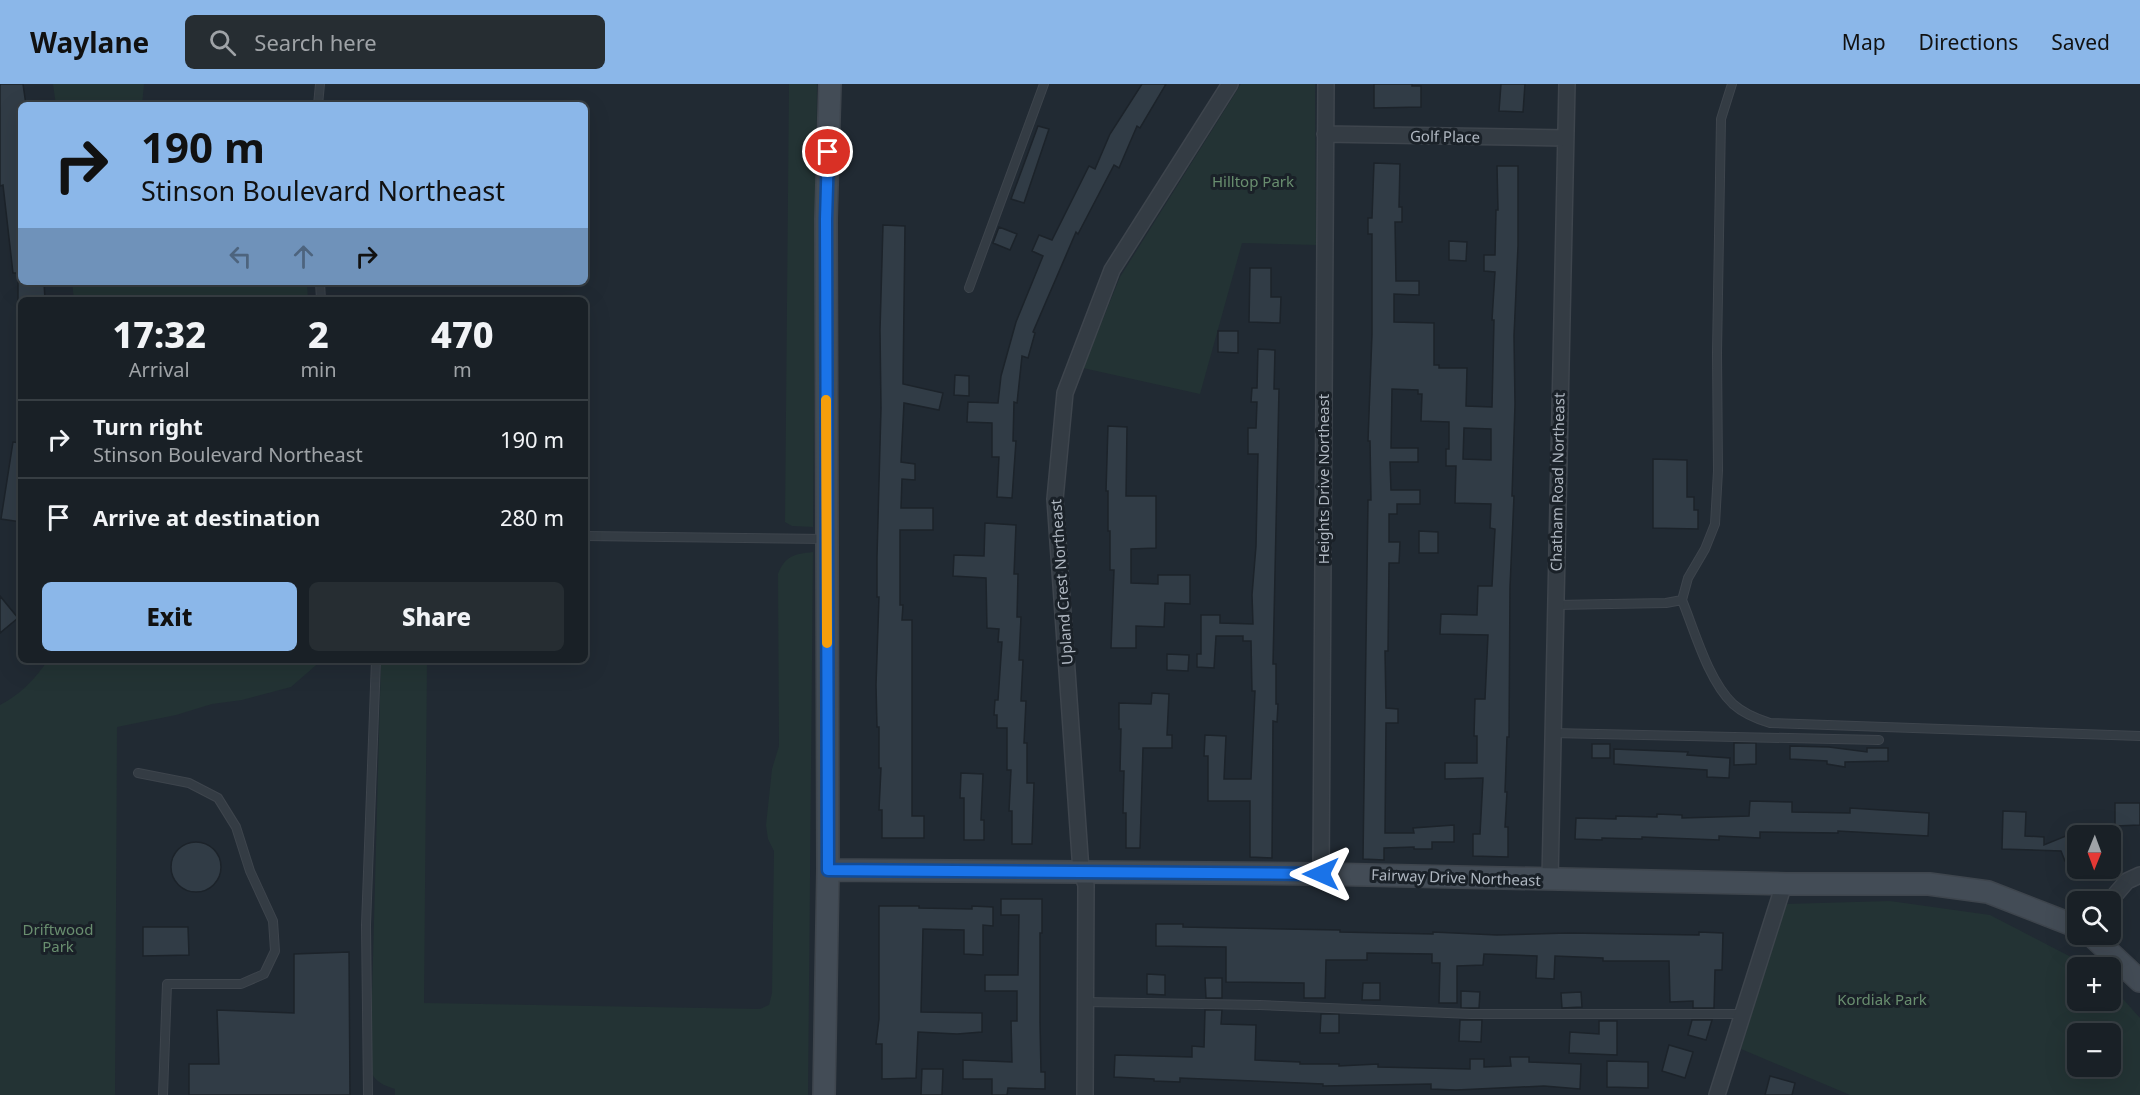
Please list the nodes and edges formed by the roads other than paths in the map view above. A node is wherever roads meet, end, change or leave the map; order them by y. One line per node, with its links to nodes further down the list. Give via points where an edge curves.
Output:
1 (320, 84): 8 (lane)
2 (830, 84): 13 (street)
3 (1044, 84): 11 (lane)
4 (1230, 84): 22 (street, Upland Crest Northeast, via 1112,270 1065,393 1054,499)
5 (1326, 84): 9 (street, Heights Drive Northeast)
6 (1567, 84): 10 (street, Chatham Road Northeast)
7 (1732, 84): 14 (lane, via 1721,119 1715,524 1688,578)
8 (318, 102)
9 (1325, 134): 10 (street, Golf Place); 23 (street, Heights Drive Northeast)
10 (1565, 138): 15 (street, Chatham Road Northeast)
11 (969, 288)
12 (588, 536): 13 (lane)
13 (826, 539): 21 (street)
14 (1682, 600): 15 (lane); 18 (lane, via 1719,687 1751,717 1770,723)
15 (1554, 605): 17 (street, Chatham Road Northeast)
16 (376, 663): 34 (lane, via 366,925)
17 (1552, 733): 19 (lane); 25 (street, Chatham Road Northeast)
18 (2140, 736)
19 (1879, 740)
20 (138, 773): 33 (lane, via 189,783 218,798 236,827 250,871 273,921 275,951 264,974 242,984 167,984)
21 (828, 870): 22 (street, Fairway Drive Northeast); 35 (street)
22 (1081, 871): 23 (street, Fairway Drive Northeast); 31 (street, Upland Crest Northeast, via 1086,885)
23 (1321, 874): 25 (street, Fairway Drive Northeast)
24 (2140, 875): 27 (street)
25 (1550, 880): 26 (street, Fairway Drive Northeast)
26 (1784, 884): 28 (street, Fairway Drive Northeast, via 1929,884 1999,896); 32 (street)
27 (2118, 891)
28 (2067, 923)
29 (2102, 945): 30 (street)
30 (2140, 981)
31 (1084, 1002): 32 (lane, via 1471,1014); 36 (street, Upland Crest Northeast)
32 (1743, 1014): 37 (street)
33 (163, 1095)
34 (368, 1095)
35 (824, 1095)
36 (1084, 1095)
37 (1717, 1095)

